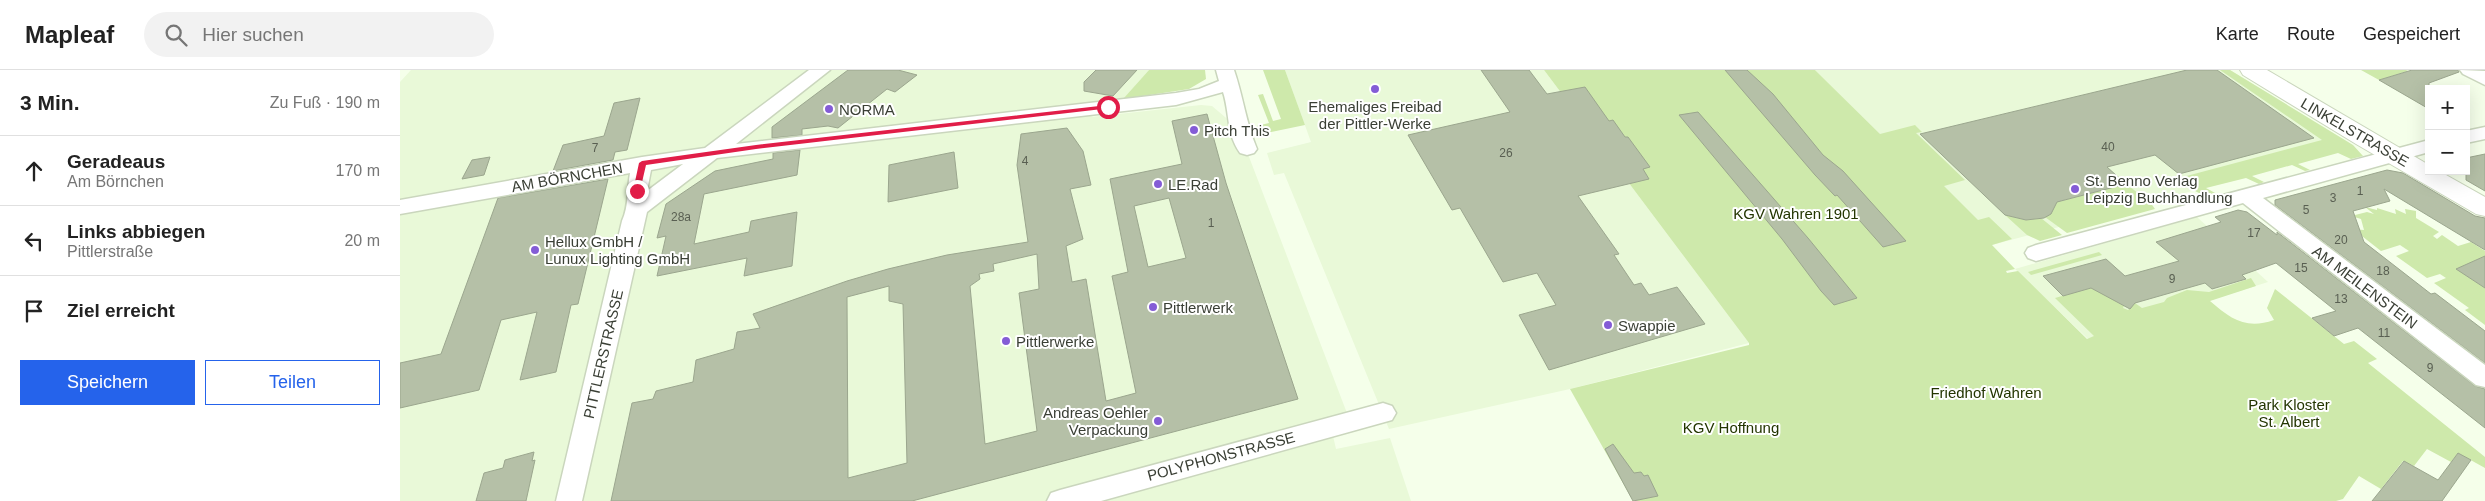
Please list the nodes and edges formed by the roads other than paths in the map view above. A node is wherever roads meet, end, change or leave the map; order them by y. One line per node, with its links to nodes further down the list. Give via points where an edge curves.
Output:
1 (821, 70): 10 (street)
2 (2251, 70): 11 (main road, LINKELSTRASSE)
3 (2469, 70): 5 (street)
4 (1231, 74): 9 (street, AM BÖRNCHEN, via 1238,128); 10 (street, AM BÖRNCHEN, via 1204,93 1176,99)
5 (2485, 79)
6 (2485, 133): 7 (street)
7 (2470, 136)
8 (2425, 147): 11 (street)
9 (1246, 149)
10 (710, 153): 12 (street, AM BÖRNCHEN); 15 (street)
11 (2394, 155): 13 (street); 16 (main road, LINKELSTRASSE)
12 (642, 163): 14 (street, AM BÖRNCHEN); 15 (street, PITTLERSTRASSE, via 637,191)
13 (2246, 195): 17 (street); 18 (street, AM MEILENSTEIN)
14 (400, 207)
15 (638, 208): 20 (street, PITTLERSTRASSE)
16 (2485, 208)
17 (2036, 253)
18 (2485, 378)
19 (1383, 413): 21 (street, POLYPHONSTRASSE)
20 (569, 501)
21 (1060, 501)

